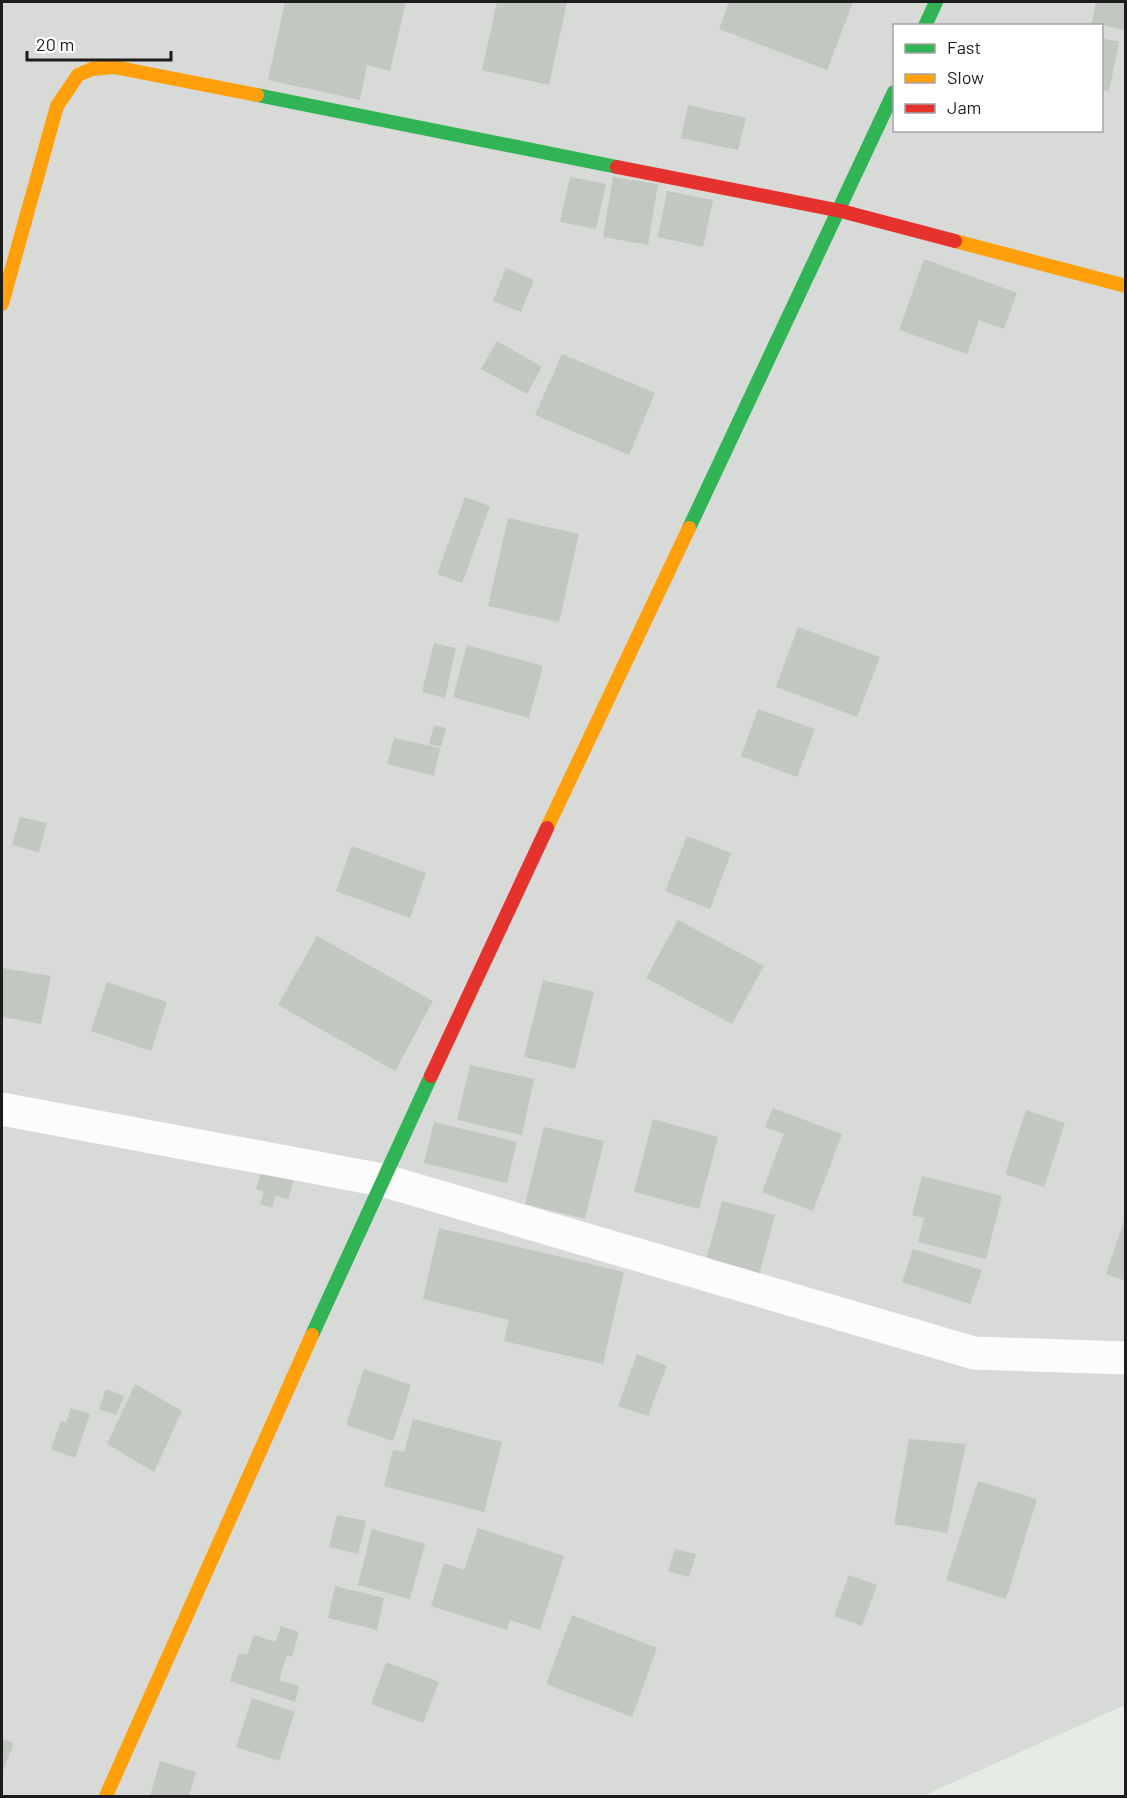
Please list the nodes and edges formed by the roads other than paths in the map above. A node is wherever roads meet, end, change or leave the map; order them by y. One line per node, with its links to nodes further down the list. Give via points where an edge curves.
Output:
1 (936, 2): 2 (street)
2 (926, 24)
3 (893, 94): 4 (street)
4 (841, 211): 5 (street); 6 (street, via 154,73 114,67 87,69 70,78 57,106); 8 (street)
5 (1125, 286)
6 (2, 304)
7 (2, 1109): 8 (street)
8 (382, 1180): 9 (street, via 974,1353); 10 (street)
9 (1125, 1358)
10 (106, 1797)

